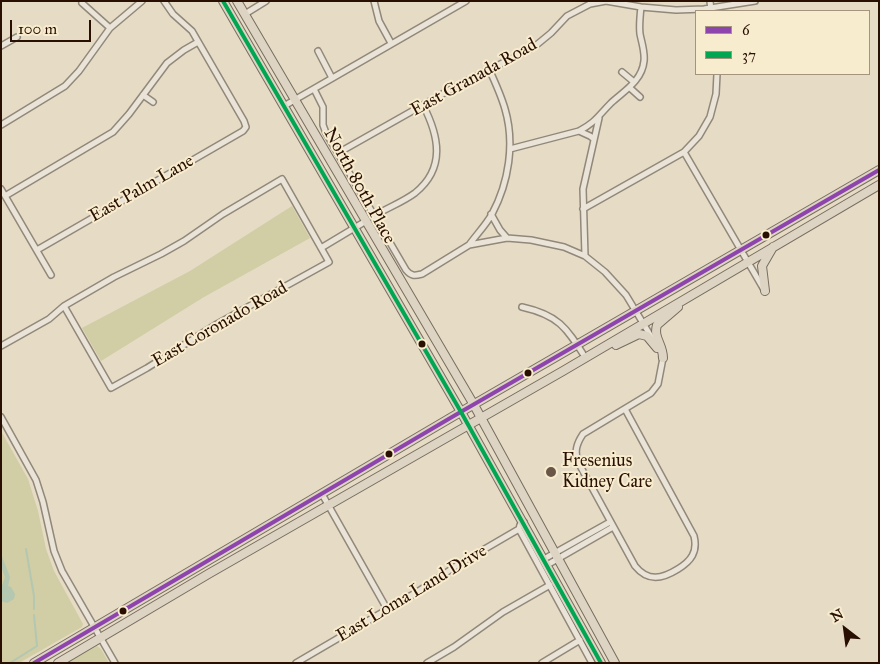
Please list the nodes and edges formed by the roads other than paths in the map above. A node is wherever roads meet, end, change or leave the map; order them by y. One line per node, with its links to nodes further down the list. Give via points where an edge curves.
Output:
1 (142, 1): 14 (street)
2 (164, 1): 16 (street)
3 (223, 1): 32 (main road)
4 (237, 1): 13 (main road)
5 (266, 1): 13 (street)
6 (374, 1): 17 (street, via 379,21)
7 (466, 1): 17 (street)
8 (710, 1): 12 (street)
9 (755, 1): 12 (street, East Granada Road)
10 (82, 3): 14 (street)
11 (641, 7): 12 (street, East Granada Road); 20 (street, East Granada Road, via 606,1 590,4 567,16 534,47); 24 (street, via 644,60)
12 (711, 10)
13 (244, 14): 29 (main road)
14 (110, 28): 34 (street, via 65,86)
15 (17, 37): 18 (street)
16 (198, 42): 27 (street, via 167,64); 53 (street, East Palm Lane, via 246,127)
17 (391, 43): 23 (street)
18 (1, 46)
19 (318, 51): 23 (street)
20 (489, 69): 31 (street, East Granada Road); 37 (street, via 505,109)
21 (622, 72): 24 (street)
22 (717, 75): 38 (street, via 710,116 699,136)
23 (332, 78): 26 (street)
24 (634, 82): 25 (street)
25 (630, 88): 28 (street); 33 (street)
26 (314, 89): 29 (street); 39 (street, North 80th Place, via 323,107 326,133)
27 (143, 95): 30 (street); 43 (street, via 113,132)
28 (640, 97)
29 (295, 100): 32 (street); 47 (main road)
30 (154, 102)
31 (423, 105): 39 (street, East Granada Road); 46 (street, via 436,134 437,152 432,172 415,193)
32 (284, 106): 48 (main road)
33 (599, 118): 35 (street); 36 (street)
34 (1, 125)
35 (579, 131): 36 (street); 37 (street)
36 (594, 139): 44 (street, via 585,180)
37 (510, 149): 45 (street, via 508,169)
38 (684, 152): 44 (street); 54 (street)
39 (338, 153): 46 (street, North 80th Place)
40 (879, 170): 54 (main road)
41 (879, 185): 51 (main road)
42 (1, 189): 43 (street)
43 (5, 196): 53 (street)
44 (583, 210): 55 (street)
45 (491, 214): 49 (street); 50 (street)
46 (374, 216): 50 (street, North 80th Place, via 410,275 422,274)
47 (366, 221): 48 (street); 70 (main road)
48 (355, 227): 52 (street); 72 (main road)
49 (507, 238): 50 (street); 55 (street, via 564,247)
50 (469, 246)
51 (774, 246): 56 (main road); 59 (main road, via 762,266)
52 (320, 248): 60 (street, via 282,179 184,241 114,276); 60 (street, East Coronado Road, via 329,262 110,388)
53 (37, 250): 57 (street)
54 (741, 250): 56 (street); 62 (main road)
55 (585, 256): 62 (street, via 617,284)
56 (748, 261): 58 (main road); 59 (street)
57 (51, 275)
58 (707, 285): 63 (main road); 69 (main road, via 660,320 656,336)
59 (765, 292)
60 (64, 306): 65 (street, via 49,319)
61 (522, 307): 64 (street, via 542,312 557,321)
62 (636, 311): 63 (street); 64 (main road)
63 (643, 322): 66 (main road); 67 (street)
64 (577, 345): 68 (street); 70 (main road)
65 (1, 346)
66 (602, 347): 67 (main road, via 612,347 639,334 647,336); 68 (main road)
67 (657, 348): 69 (street)
68 (585, 358): 74 (main road)
69 (663, 358): 71 (street, via 658,384 651,393)
70 (474, 405): 72 (main road); 74 (main road)
71 (625, 409): 79 (street, via 583,434 577,442 577,459); 79 (street, via 694,536 695,550 686,564 665,576 644,575)
72 (462, 412): 75 (main road); 76 (main road)
73 (1, 417): 85 (street, via 32,473 66,580)
74 (481, 418): 75 (main road); 81 (main road)
75 (469, 424): 77 (main road); 78 (main road)
76 (322, 494): 77 (street); 85 (main road)
77 (329, 505): 84 (street); 86 (main road)
78 (524, 522): 80 (street, East Loma Land Drive); 82 (main road)
79 (612, 525): 81 (street)
80 (519, 529): 83 (street); 84 (street, East Loma Land Drive)
81 (556, 556): 82 (street); 96 (main road)
82 (546, 562): 95 (main road)
83 (550, 585): 87 (street); 92 (street)
84 (387, 610): 91 (street, East Loma Land Drive)
85 (94, 628): 86 (street); 88 (main road)
86 (100, 638): 89 (main road); 90 (street)
87 (580, 640): 93 (street); 94 (street)
88 (34, 663)
89 (58, 663)
90 (115, 663)
91 (296, 663)
92 (427, 663)
93 (542, 663)
94 (592, 663)
95 (602, 663)
96 (615, 663)

